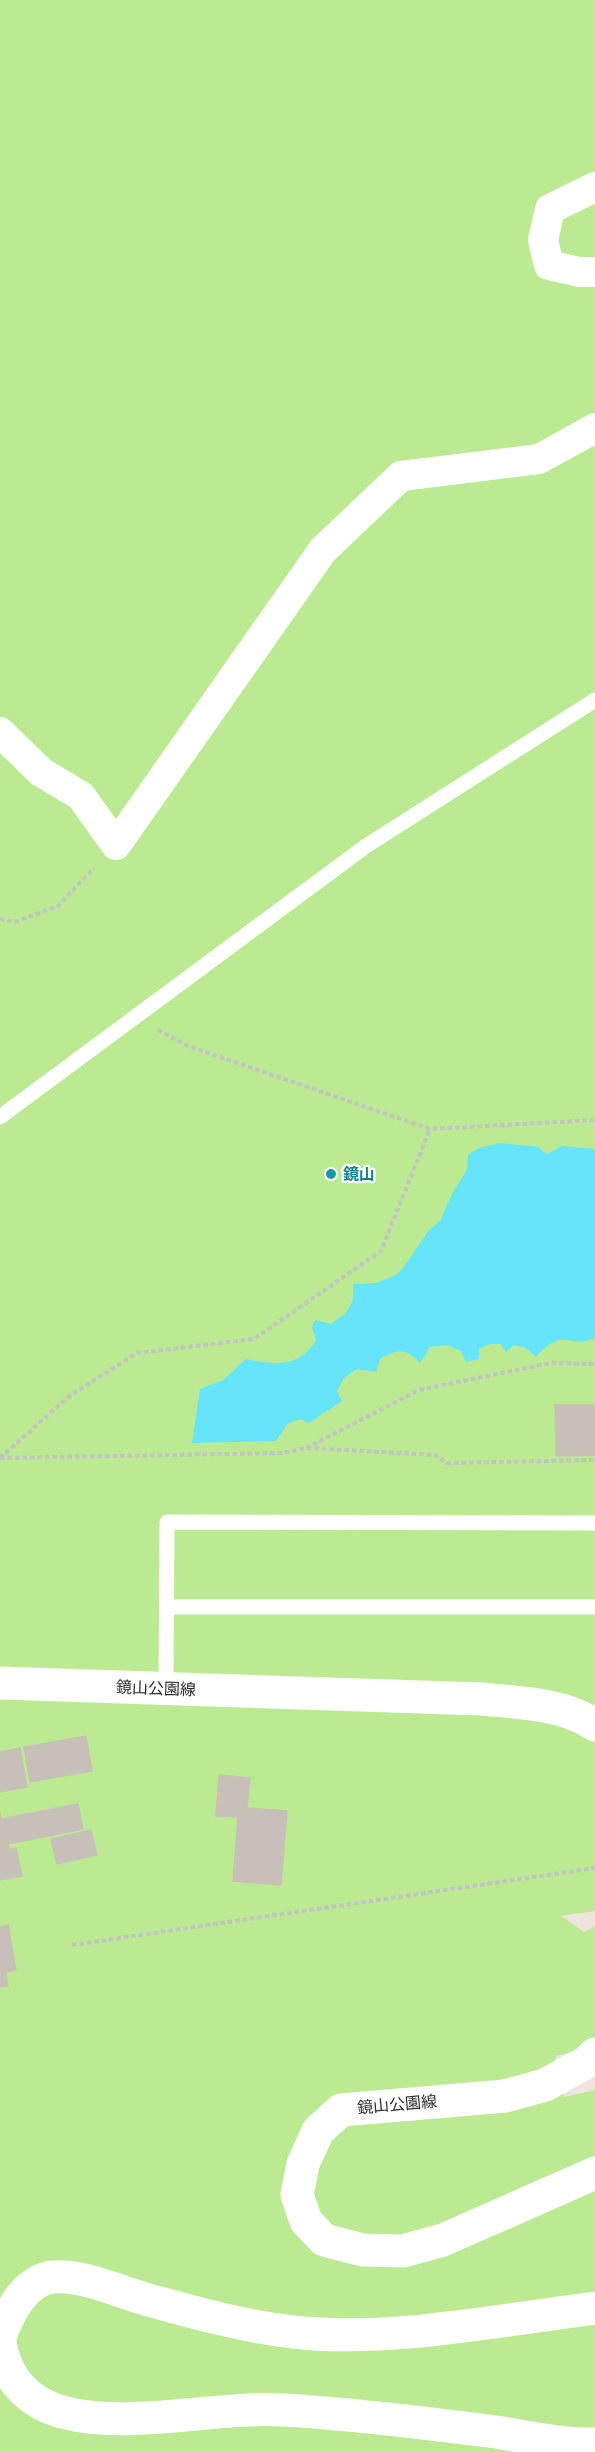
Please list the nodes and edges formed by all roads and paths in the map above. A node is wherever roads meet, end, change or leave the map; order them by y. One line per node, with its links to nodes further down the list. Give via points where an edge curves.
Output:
1 (595, 187): 2 (street, via 550,209 543,240 549,265)
2 (595, 272)
3 (595, 428): 6 (street, via 539,459 401,476 322,550)
4 (595, 700): 8 (lane, via 366,846)
5 (0, 732): 6 (street, via 41,772 81,796)
6 (116, 845): 7 (path, via 58,906 15,922)
7 (0, 919)
8 (134, 1017): 9 (lane); 11 (path, via 188,1046)
9 (0, 1117)
10 (595, 1120): 11 (path)
11 (430, 1129): 14 (path, via 381,1251 254,1340 137,1353 68,1397)
12 (595, 1364): 13 (path, via 550,1363 419,1390)
13 (306, 1448): 14 (path, via 282,1453); 15 (path, via 436,1455 447,1462)
14 (0, 1458)
15 (595, 1460)
16 (595, 1523): 17 (lane, via 167,1522)
17 (167, 1607): 18 (lane); 20 (lane)
18 (595, 1607)
19 (0, 1683): 20 (main road, 鏡山公園線)
20 (166, 1688): 21 (main road, 鏡山公園線, via 482,1699 554,1707)
21 (595, 1725)
22 (595, 1868): 23 (path)
23 (72, 1945)
24 (595, 2054): 25 (main road, 鏡山公園線, via 545,2085 505,2096 341,2110 318,2131 303,2164 297,2195 306,2221 324,2240 363,2250 403,2251 443,2240)
25 (595, 2173)
26 (595, 2308): 27 (main road, via 399,2332 331,2335 218,2320 78,2279 53,2277 28,2289 8,2313)
27 (0, 2337)
28 (0, 2342): 29 (main road, via 6,2369 24,2392 42,2405 66,2413 104,2418 283,2410)
29 (595, 2444)

